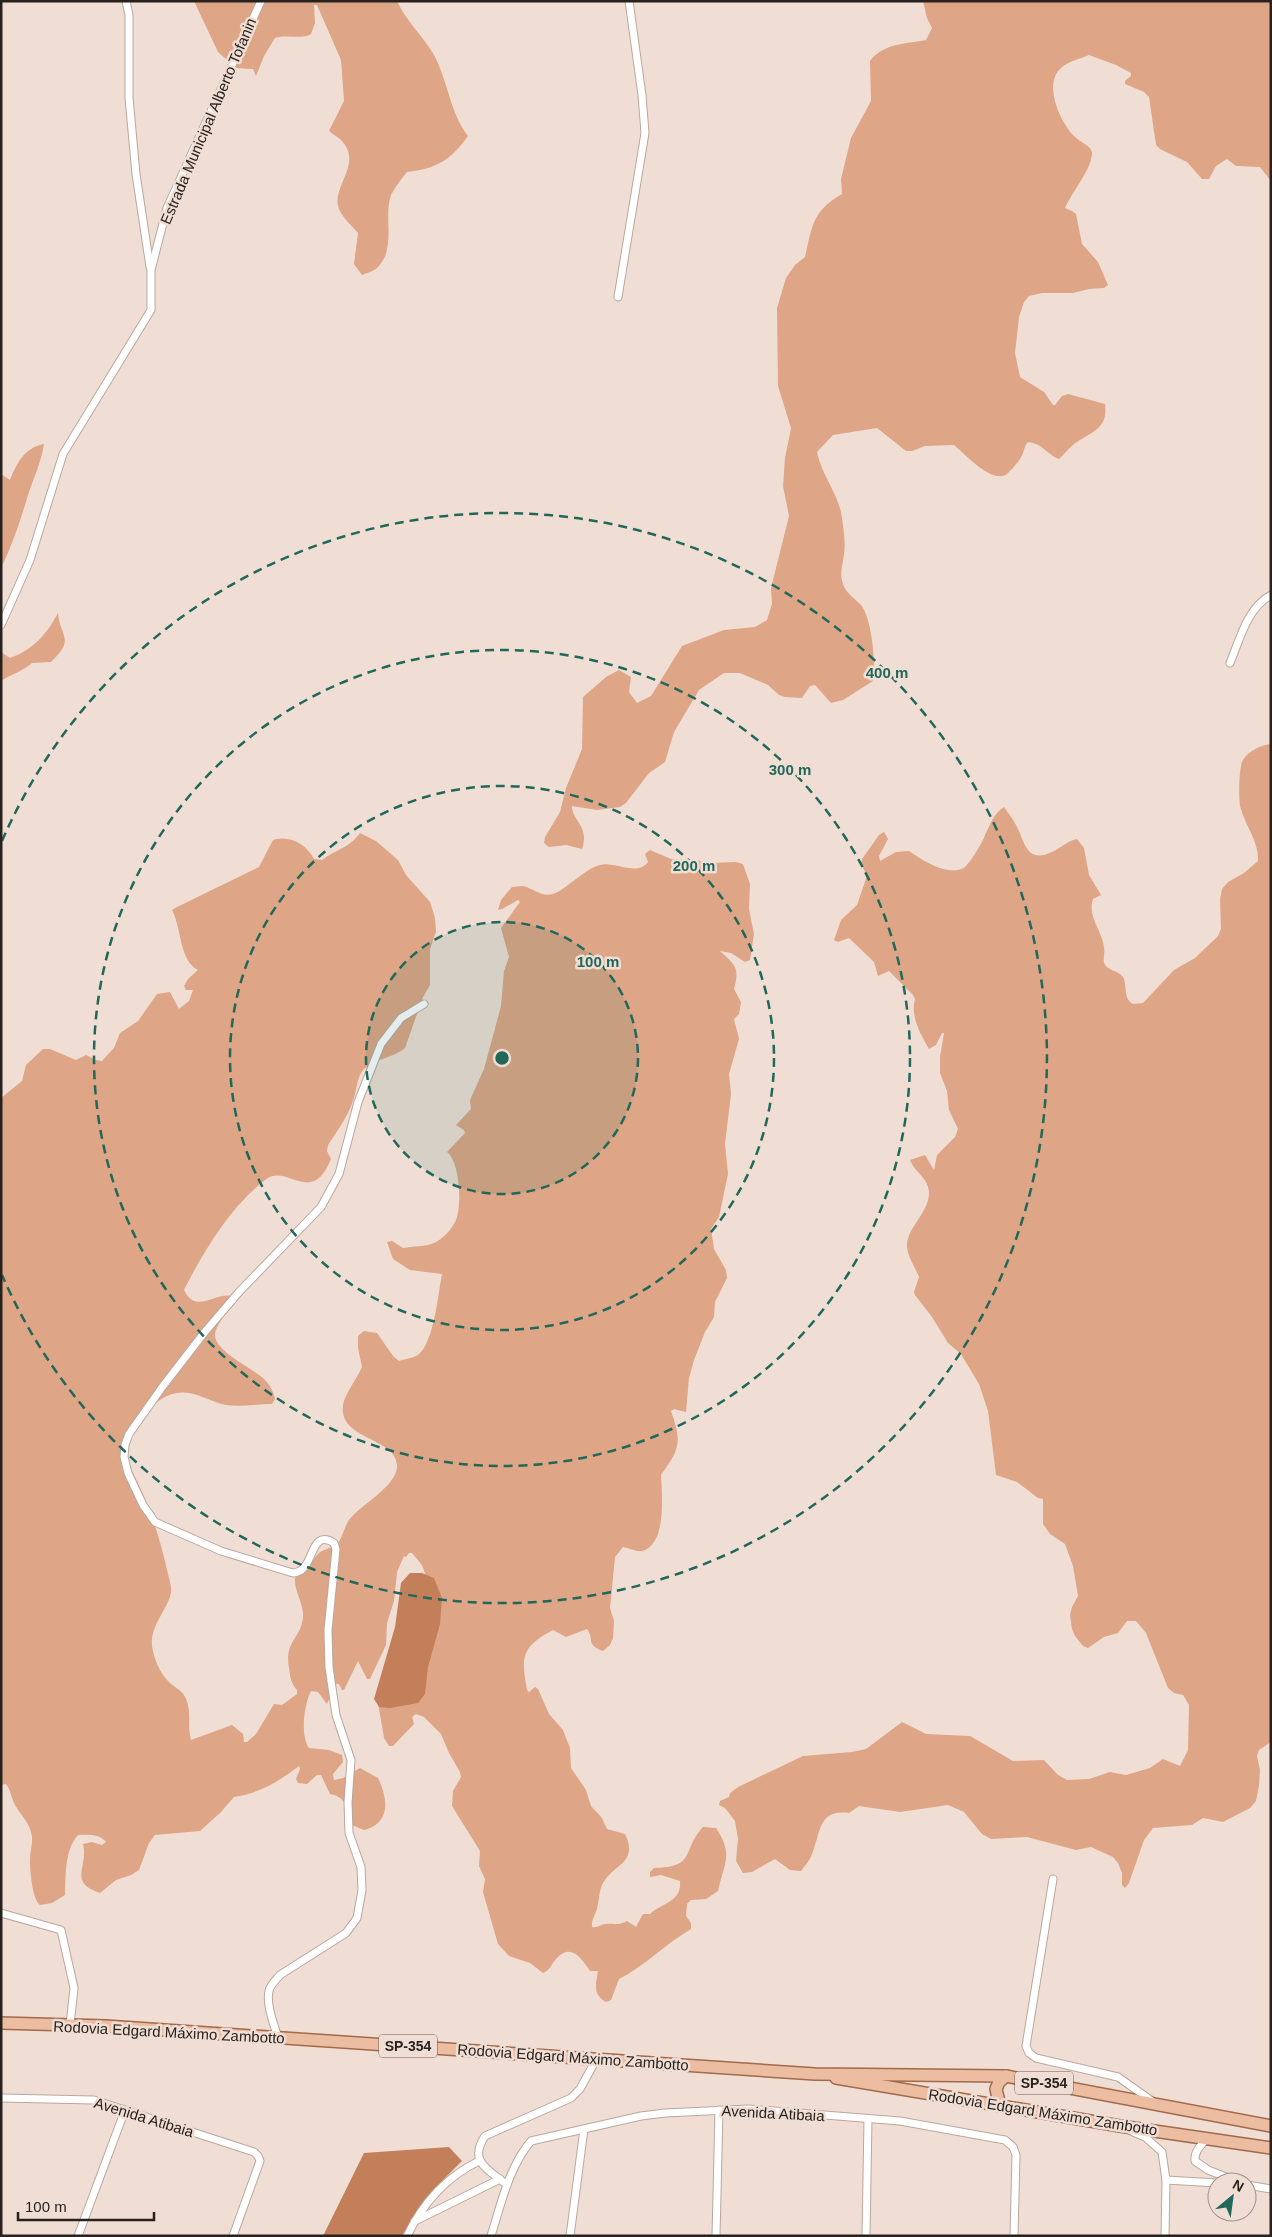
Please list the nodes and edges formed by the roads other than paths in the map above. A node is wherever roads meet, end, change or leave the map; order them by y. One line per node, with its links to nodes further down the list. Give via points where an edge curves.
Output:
1 (126, 1): 4 (street, via 129,15 129,98 136,174)
2 (260, 1): 4 (street, Estrada Municipal Alberto Tofanin, via 168,208)
3 (629, 1): 5 (street, via 645,133)
4 (151, 270): 7 (street, Estrada Municipal Alberto Tofanin, via 152,310 63,454 30,560)
5 (618, 297)
6 (1271, 595): 8 (street, via 1250,614)
7 (1, 625)
8 (1230, 663)
9 (424, 1004): 14 (street, via 401,1018 381,1044 358,1102 339,1174 321,1208 204,1333 162,1386 125,1445 128,1472 151,1517 162,1527 293,1573 303,1570 322,1539 329,1539 336,1549 328,1630 329,1668 336,1715 351,1760 349,1833 362,1867 362,1890 357,1918 346,1933 280,1975 271,1985 268,1992)
10 (1053, 1879): 19 (street, via 1026,2046 1029,2053 1036,2058 1118,2077)
11 (1, 1913): 13 (street, via 61,1930 74,1988)
12 (4, 2023): 13 (main road, Rodovia Edgard Máximo Zambotto / SP-354)
13 (70, 2025): 14 (main road, Rodovia Edgard Máximo Zambotto / SP-354)
14 (278, 2038): 15 (main road, Rodovia Edgard Máximo Zambotto / SP-354)
15 (596, 2058): 16 (main road, Rodovia Edgard Máximo Zambotto / SP-354); 29 (street, via 580,2089 570,2098 485,2136 479,2144)
16 (815, 2074): 17 (main road, Rodovia Edgard Máximo Zambotto / SP-354); 20 (main road, Rodovia Edgard Máximo Zambotto / SP-354)
17 (1006, 2076): 19 (main road, Rodovia Edgard Máximo Zambotto / SP-354); 20 (main road, via 996,2089)
18 (1, 2098): 21 (street, Avenida Atibaia, via 94,2100)
19 (1156, 2104): 25 (main road, Rodovia Edgard Máximo Zambotto / SP-354)
20 (1000, 2106): 24 (main road, Rodovia Edgard Máximo Zambotto / SP-354)
21 (125, 2110): 38 (street); 39 (street, Avenida Atibaia, via 254,2152 260,2161)
22 (719, 2110): 23 (street, Avenida Atibaia, via 749,2109); 26 (street, Avenida Atibaia, via 657,2114); 43 (street)
23 (868, 2119): 44 (street); 45 (street, Avenida Atibaia, via 900,2121 1007,2141 1016,2155)
24 (1120, 2126): 27 (main road, Rodovia Edgard Máximo Zambotto / SP-354); 32 (street, via 1145,2137 1162,2152)
25 (1271, 2126)
26 (584, 2129): 34 (street, Avenida Atibaia, via 531,2141); 42 (street)
27 (1208, 2138): 28 (main road, Rodovia Edgard Máximo Zambotto / SP-354); 30 (street, via 1194,2155 1195,2161)
28 (1271, 2148)
29 (479, 2161): 31 (street); 37 (street, via 452,2176)
30 (1213, 2172)
31 (500, 2179): 34 (street); 37 (street)
32 (1166, 2180): 33 (street); 46 (street)
33 (1207, 2182)
34 (507, 2185): 41 (street)
35 (1257, 2187): 36 (street)
36 (1271, 2189)
37 (414, 2221): 40 (street)
38 (78, 2236)
39 (234, 2236)
40 (407, 2236)
41 (491, 2236)
42 (570, 2236)
43 (716, 2236)
44 (866, 2236)
45 (1014, 2236)
46 (1165, 2236)

